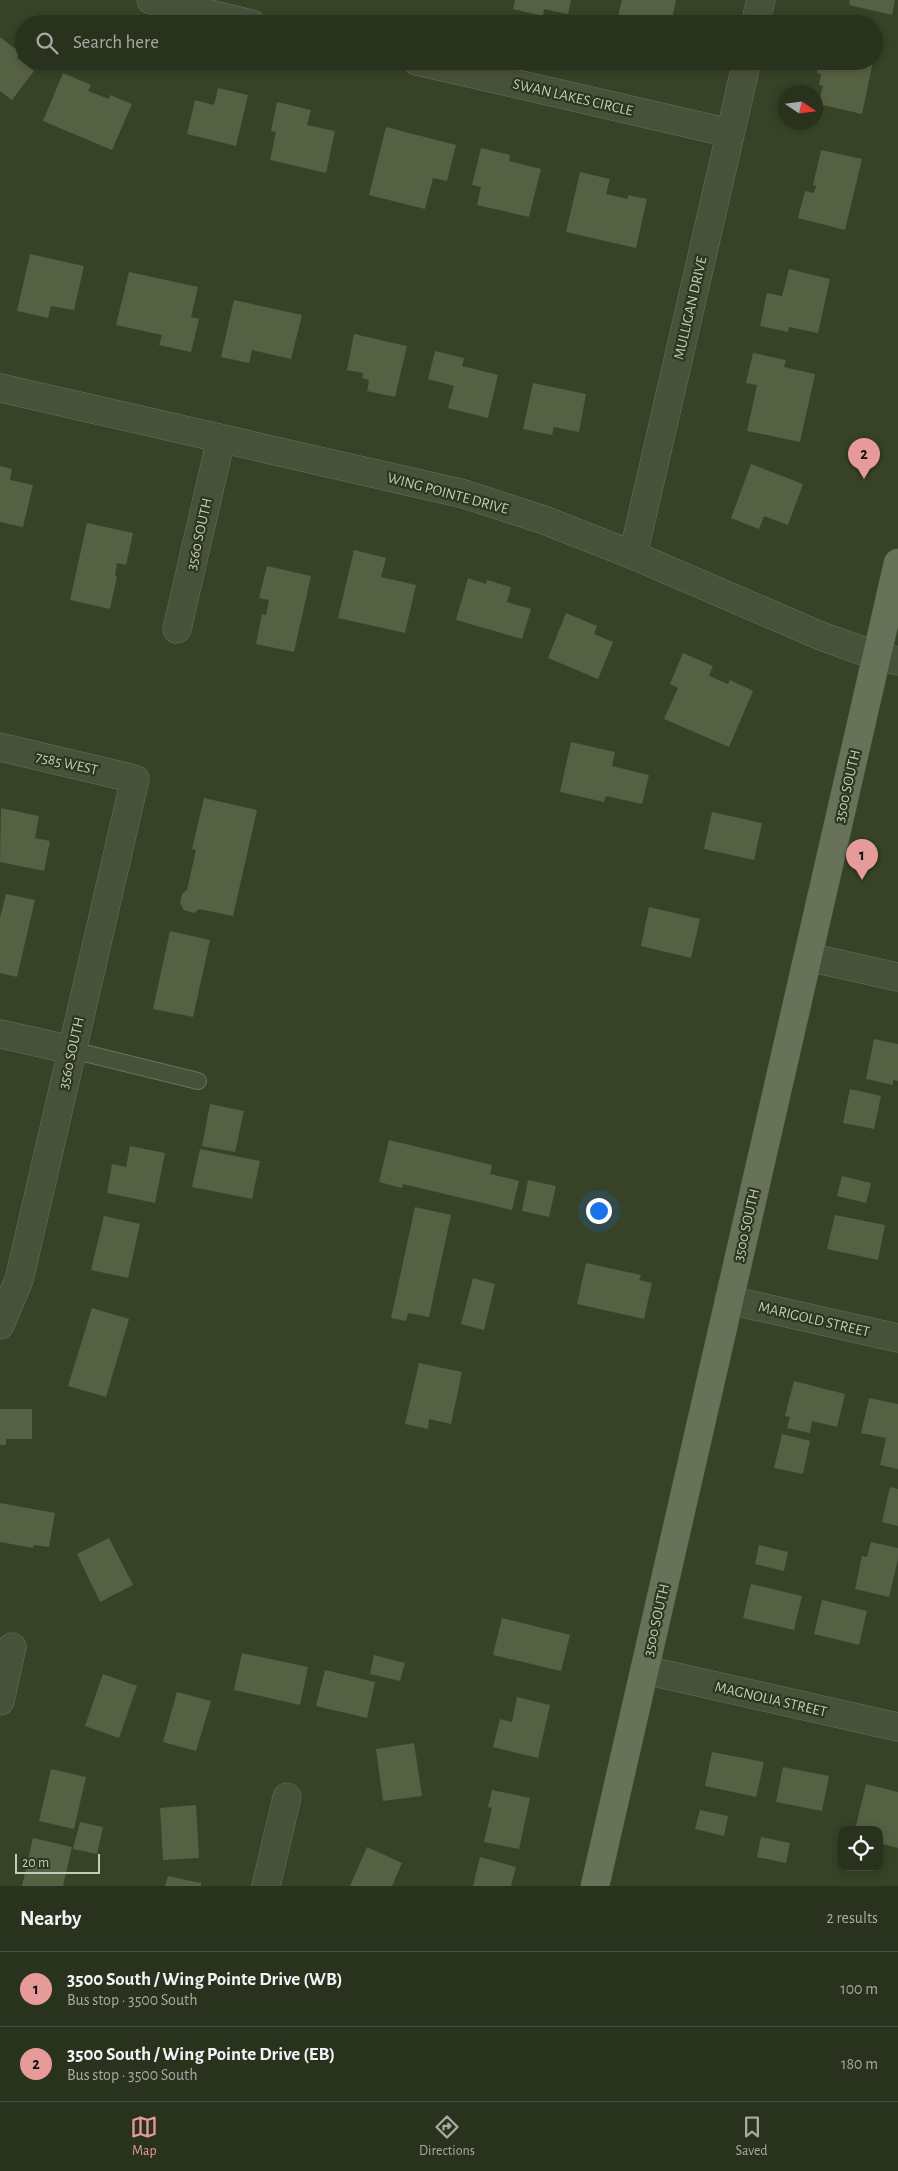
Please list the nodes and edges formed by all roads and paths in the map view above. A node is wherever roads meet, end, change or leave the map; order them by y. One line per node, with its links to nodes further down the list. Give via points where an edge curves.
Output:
1 (151, 0): 3 (street)
2 (761, 0): 4 (street)
3 (214, 15)
4 (758, 15)
5 (456, 70): 7 (street, SWAN LAKES CIRCLE)
6 (745, 70): 7 (street, MULLIGAN DRIVE)
7 (730, 133): 10 (street, MULLIGAN DRIVE)
8 (0, 388): 9 (street, WING POINTE DRIVE)
9 (221, 439): 10 (street, WING POINTE DRIVE, via 464,494 544,520); 12 (street, 3560 SOUTH)
10 (633, 555): 13 (street, WING POINTE DRIVE, via 821,636)
11 (898, 563): 13 (main road, 3500 SOUTH)
12 (177, 629)
13 (887, 658): 16 (main road, 3500 SOUTH)
14 (0, 748): 15 (street, 7585 WEST)
15 (135, 779): 19 (street, 3560 SOUTH)
16 (808, 957): 17 (street); 21 (main road, 3500 SOUTH)
17 (898, 978)
18 (0, 1034): 19 (street)
19 (72, 1050): 20 (lane); 22 (street, 3560 SOUTH, via 19,1280)
20 (198, 1081)
21 (729, 1300): 23 (street, MARIGOLD STREET); 25 (main road, 3500 SOUTH)
22 (0, 1325)
23 (898, 1338)
24 (12, 1647): 26 (street)
25 (645, 1670): 27 (street, MAGNOLIA STREET); 30 (main road, 3500 SOUTH)
26 (0, 1701)
27 (898, 1728)
28 (287, 1797): 29 (street)
29 (266, 1886)
30 (595, 1886)

